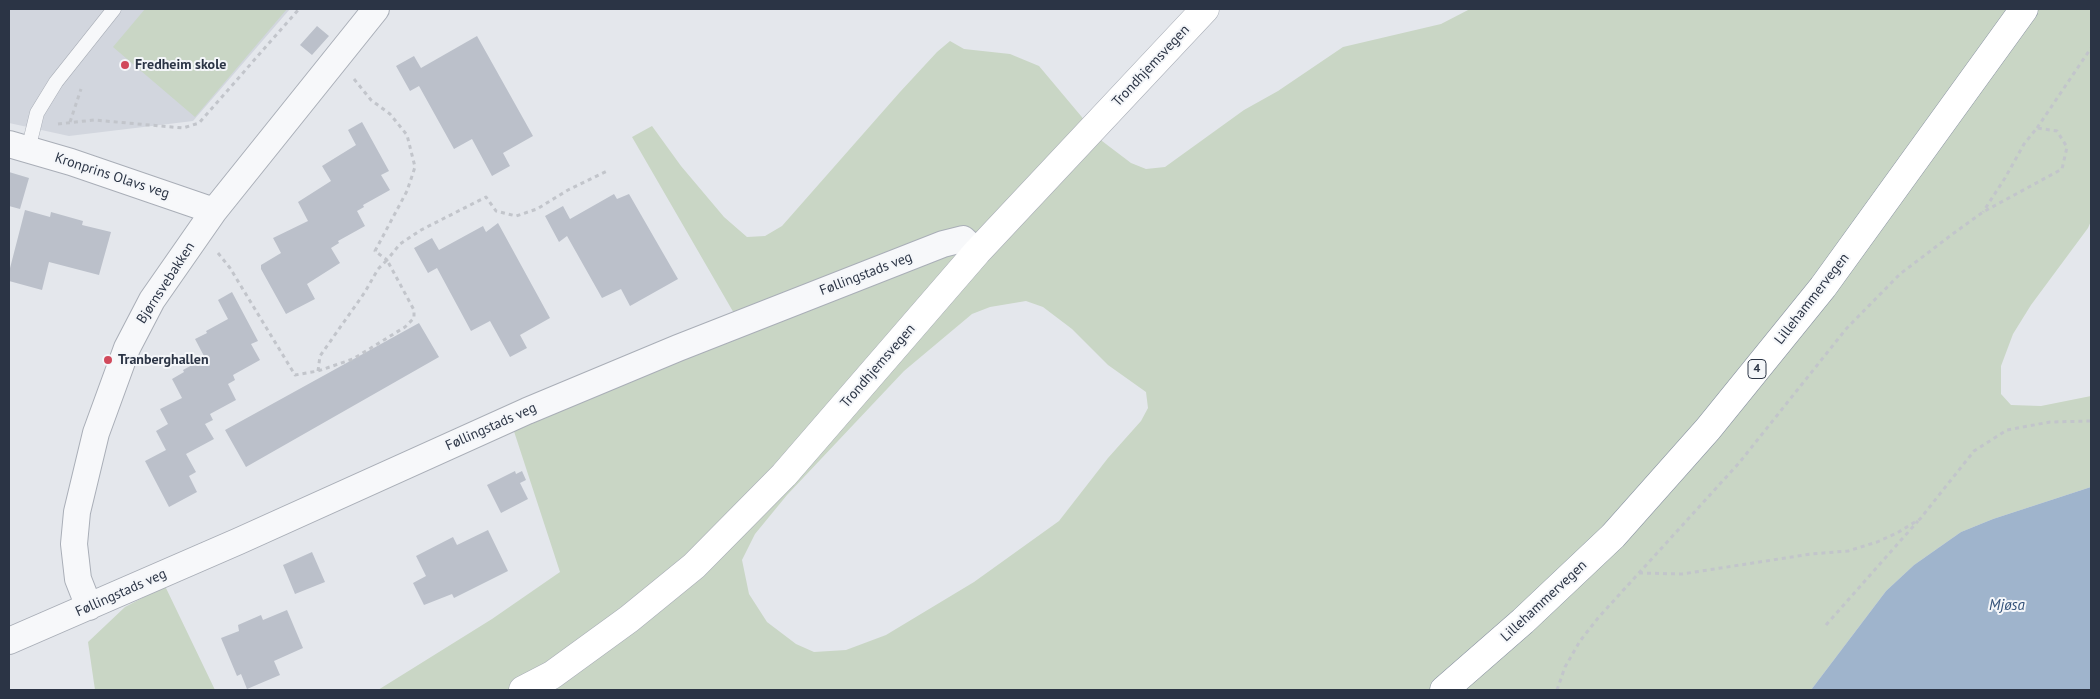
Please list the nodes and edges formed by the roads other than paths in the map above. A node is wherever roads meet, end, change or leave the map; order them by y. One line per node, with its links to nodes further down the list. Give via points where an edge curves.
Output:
1 (114, 9): 5 (lane, via 56,82)
2 (376, 9): 6 (street, Bjørnsvebakken)
3 (1205, 9): 7 (main road, Trondhjemsvegen)
4 (2024, 9): 11 (main road, Lillehammervegen / 4, via 1823,287 1708,430 1613,536 1524,621)
5 (23, 142): 6 (street, Kronprins Olavs veg, via 71,162)
6 (214, 211): 8 (street, Bjørnsvebakken, via 152,300 127,348 96,433 77,512 74,544 78,579)
7 (977, 252): 8 (street, Føllingstads veg, via 963,239 943,244 678,348 527,411); 10 (main road, Trondhjemsvegen, via 784,475 694,566 630,620 552,675)
8 (89, 607): 9 (street, Føllingstads veg)
9 (9, 641)
10 (523, 690)
11 (1444, 690)

